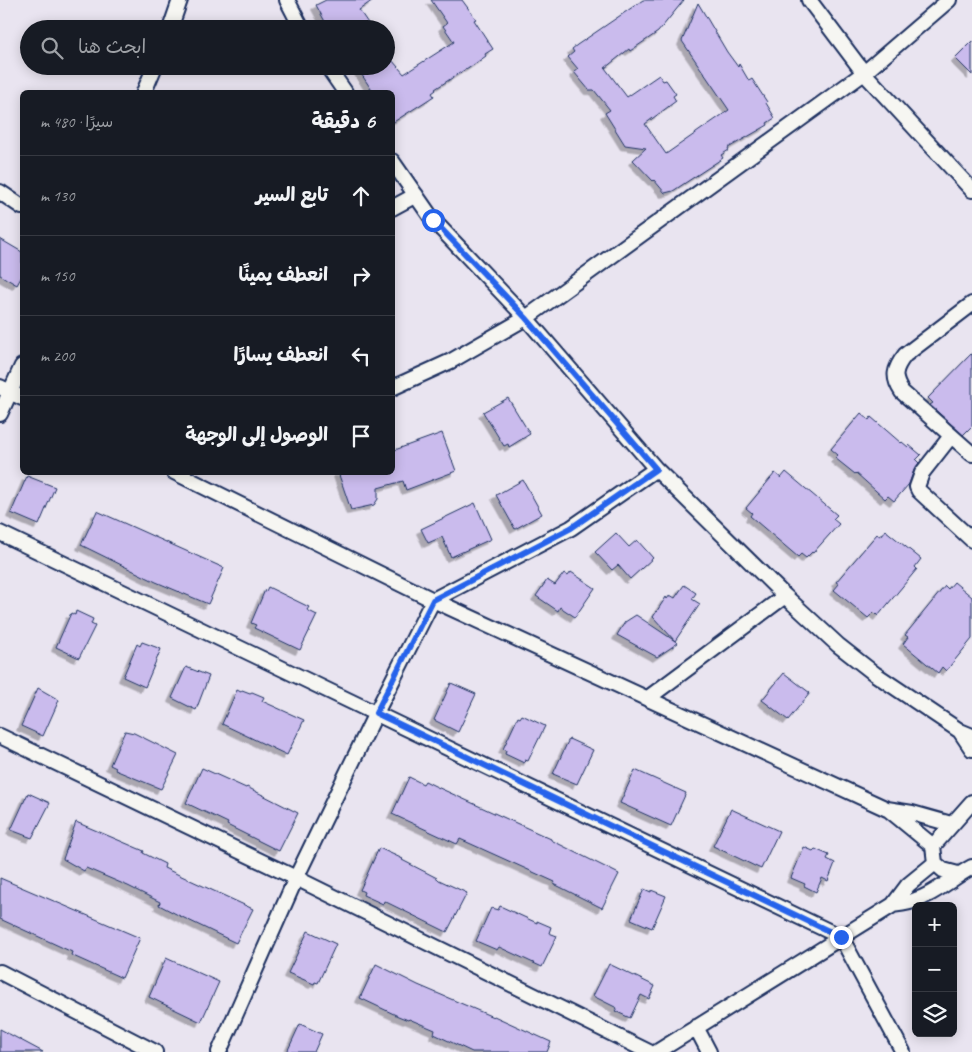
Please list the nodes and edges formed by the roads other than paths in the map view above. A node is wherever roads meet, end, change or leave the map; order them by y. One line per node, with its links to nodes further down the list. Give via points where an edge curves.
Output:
1 (180, 0): 5 (street)
2 (287, 0): 6 (street)
3 (809, 0): 7 (street)
4 (949, 0): 7 (street)
5 (173, 20)
6 (297, 20)
7 (864, 73): 13 (street); 19 (street)
8 (151, 75): 10 (street)
9 (333, 75): 11 (street)
10 (145, 90)
11 (344, 90)
12 (395, 165): 15 (street)
13 (972, 190)
14 (0, 192): 16 (street)
15 (416, 195): 17 (street); 19 (street, via 433,220)
16 (20, 206)
17 (395, 206)
18 (972, 304): 24 (street, via 904,355 895,376 902,392)
19 (526, 318): 21 (street, via 451,361); 26 (street)
20 (20, 371): 22 (street)
21 (395, 387)
22 (11, 392): 23 (street)
23 (0, 414)
24 (951, 436): 25 (street); 29 (street, via 922,473 917,487)
25 (972, 454)
26 (656, 469): 30 (street); 31 (street, via 571,528)
27 (180, 475): 31 (street)
28 (0, 533): 33 (street)
29 (972, 540)
30 (785, 596): 32 (street); 34 (street, via 875,674)
31 (433, 600): 32 (street); 33 (street)
32 (648, 698): 38 (street)
33 (376, 713): 44 (street); 46 (street)
34 (966, 734): 36 (street)
35 (0, 736): 44 (street)
36 (972, 749)
37 (972, 802): 39 (street)
38 (887, 809): 39 (street); 40 (street)
39 (951, 824): 40 (street)
40 (933, 846): 41 (street)
41 (934, 863): 43 (street, via 943,870); 45 (street, via 908,885)
42 (972, 867): 43 (street)
43 (958, 874): 45 (street, via 916,900)
44 (296, 878): 50 (street); 51 (street)
45 (893, 905): 46 (street)
46 (841, 937): 48 (street); 54 (street)
47 (0, 972): 49 (street)
48 (696, 1027): 52 (street); 53 (street)
49 (155, 1052)
50 (219, 1052)
51 (649, 1052)
52 (657, 1052)
53 (709, 1052)
54 (903, 1052)

